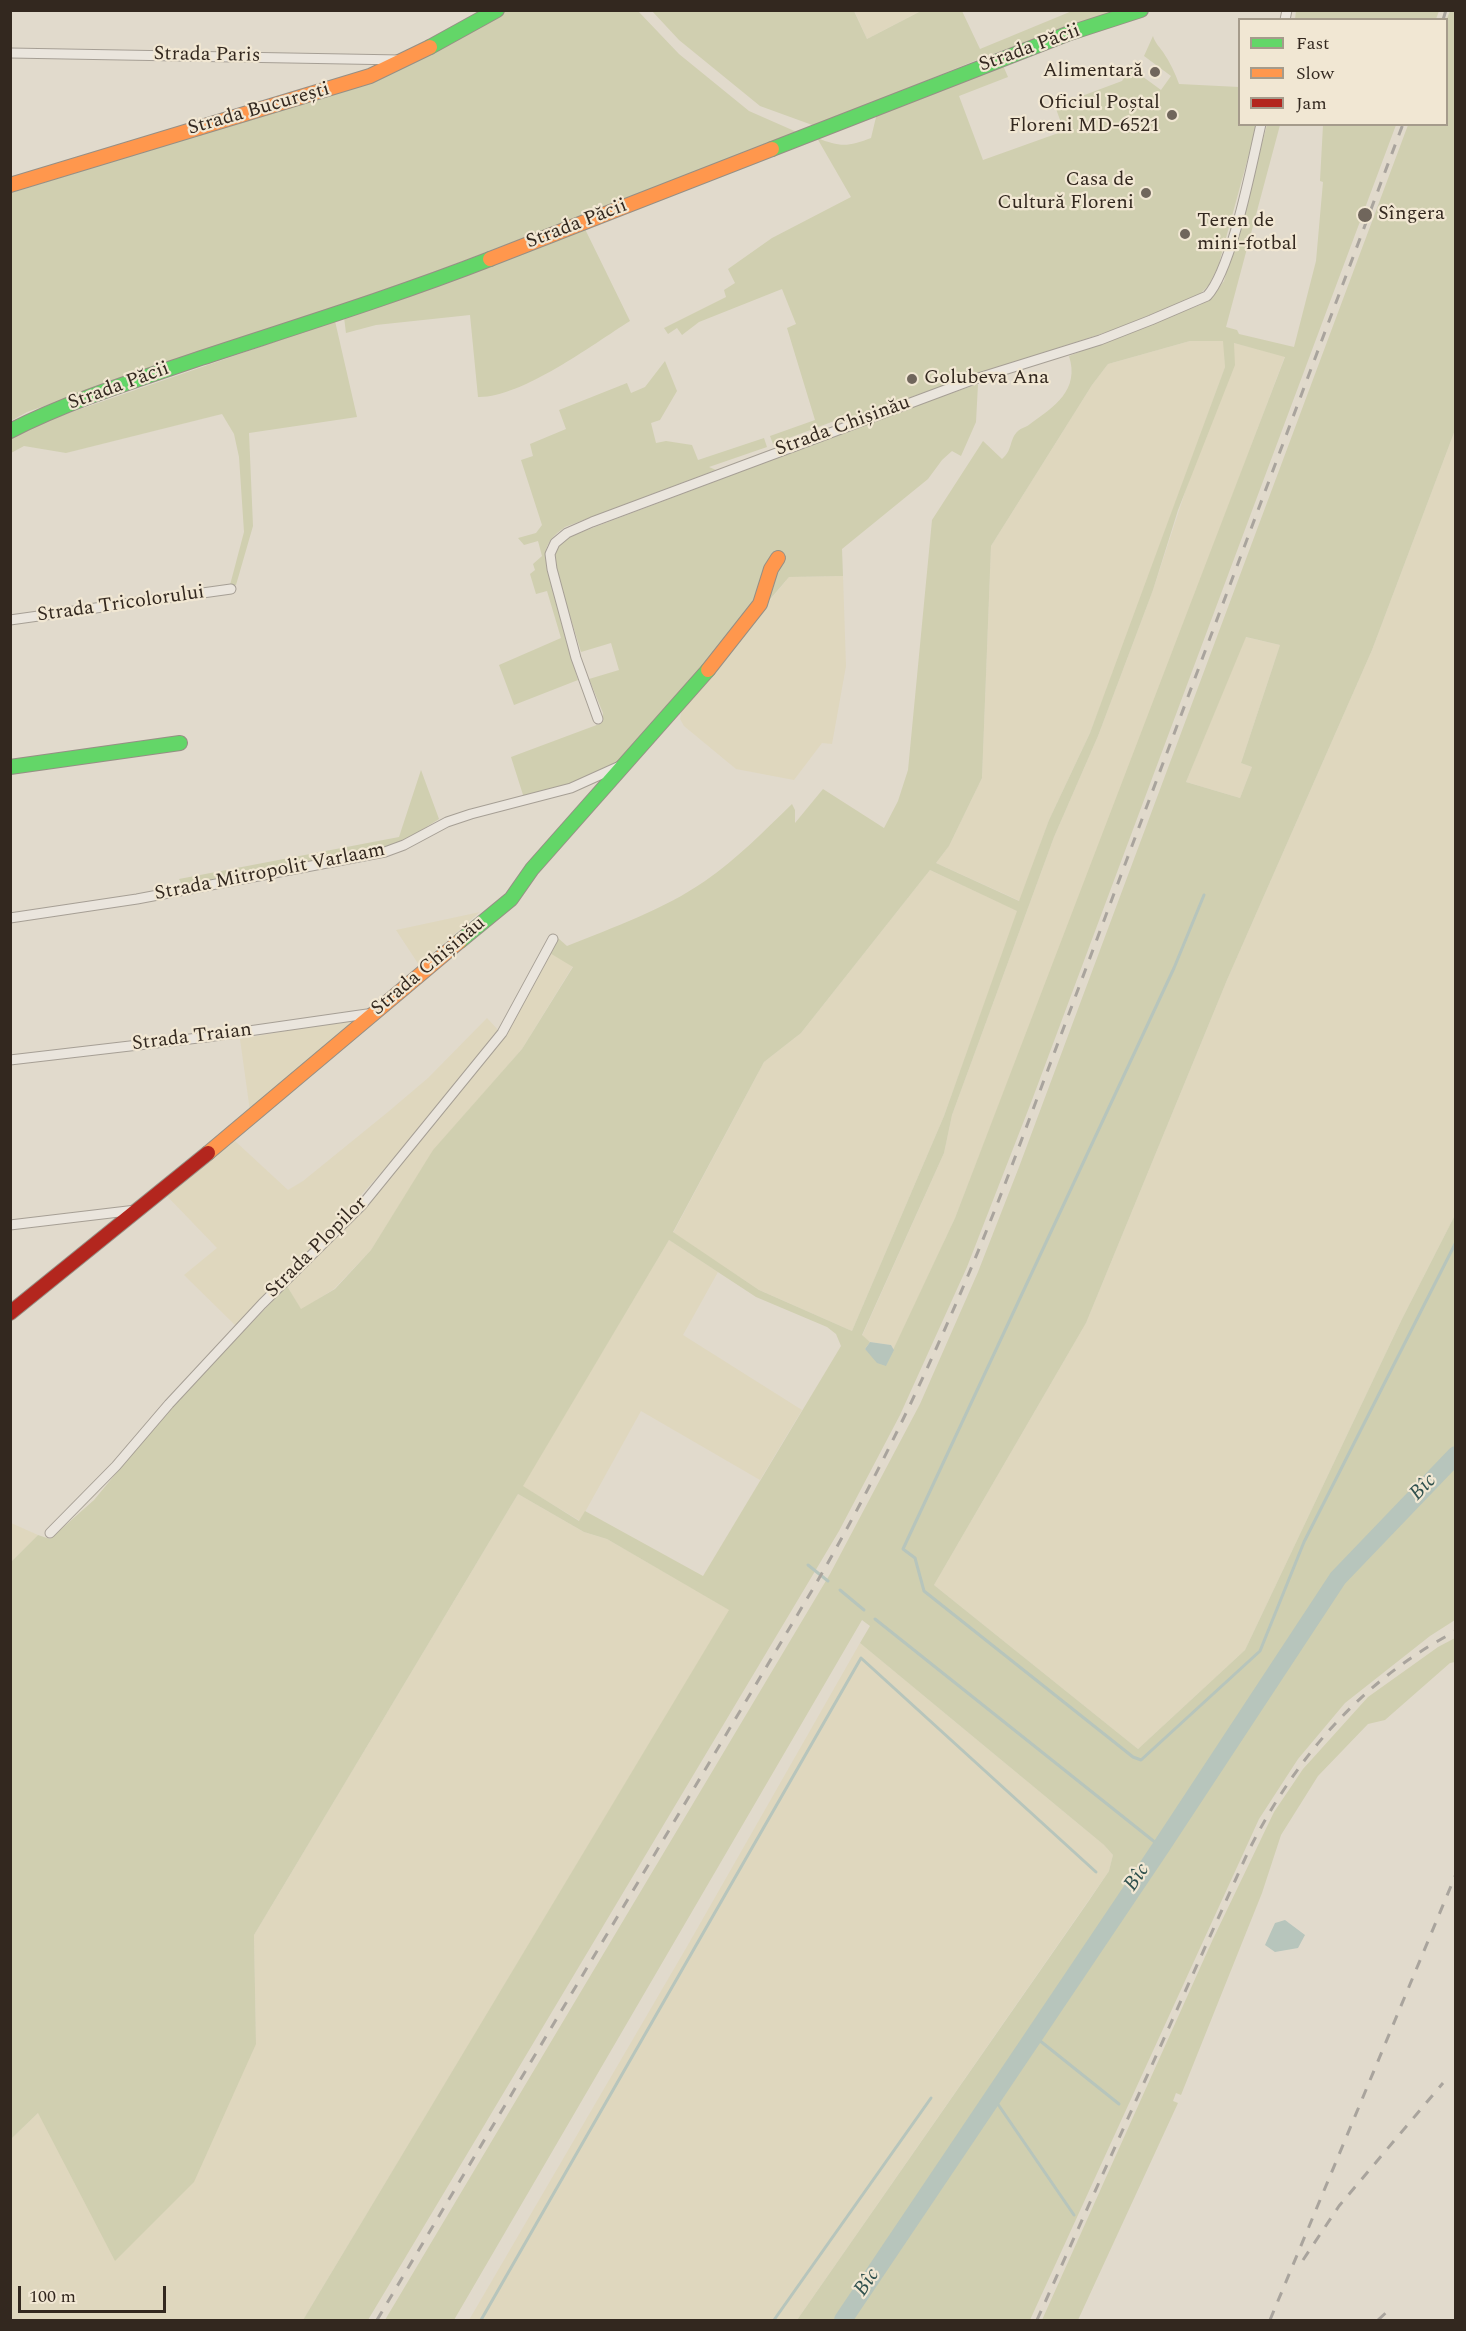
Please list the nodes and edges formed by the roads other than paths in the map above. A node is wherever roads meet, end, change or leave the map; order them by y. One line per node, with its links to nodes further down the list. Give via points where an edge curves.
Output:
1 (497, 10): 4 (street, Strada București)
2 (1141, 10): 7 (street, Strada Păcii, via 993,62 426,284 114,387)
3 (10, 53): 4 (street, Strada Paris)
4 (404, 60): 6 (street, Strada București, via 327,90)
5 (1261, 126): 11 (street, Strada Chișinău, via 1227,255 1207,296 1100,340 972,380 567,532 550,554 552,569 576,658)
6 (10, 185)
7 (10, 431)
8 (778, 558): 13 (street, Strada Chișinău, via 760,604 674,711)
9 (231, 589): 10 (street, Strada Tricolorului)
10 (10, 620)
11 (598, 719)
12 (180, 743): 14 (street)
13 (623, 764): 15 (street, Strada Mitropolit Varlaam, via 571,788 447,822 385,852 137,899); 17 (street, Strada Chișinău, via 532,868 511,899)
14 (10, 767)
15 (10, 918)
16 (553, 939): 22 (street, Strada Plopilor, via 502,1033 362,1204 262,1304)
17 (374, 1013): 18 (street, Strada Traian); 19 (street, Strada Chișinău)
18 (10, 1060)
19 (139, 1209): 20 (street); 21 (street, Strada Chișinău)
20 (10, 1225)
21 (10, 1313)
22 (50, 1533)

